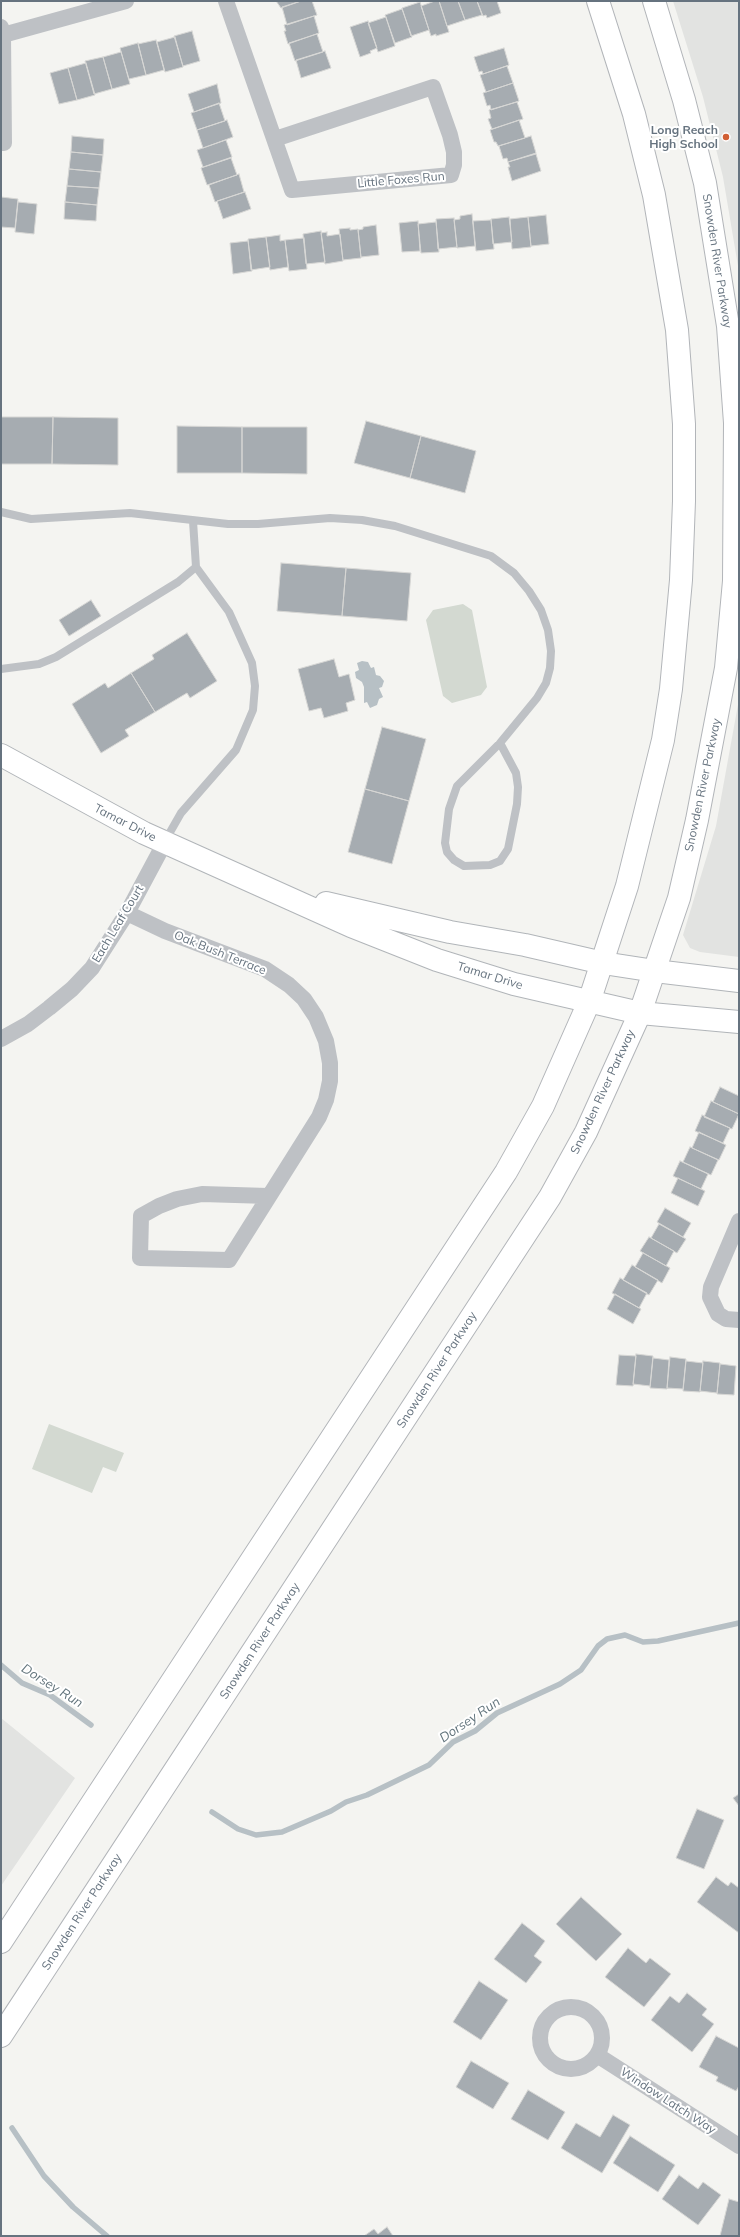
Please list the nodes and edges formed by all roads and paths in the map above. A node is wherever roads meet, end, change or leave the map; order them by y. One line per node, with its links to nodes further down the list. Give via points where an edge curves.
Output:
1 (126, 1): 5 (street)
2 (226, 1): 6 (street, Little Foxes Run)
3 (598, 1): 17 (main road, via 634,114 654,195 677,330 684,440 681,580 670,696 663,740 627,886)
4 (654, 1): 18 (main road, Snowden River Parkway, via 684,100 705,183 717,254 728,326 735,423 736,497 734,580 726,668 697,820 682,884)
5 (2, 31): 7 (street, via 4,143)
6 (275, 139): 6 (street, Little Foxes Run, via 292,190 451,175 454,165 450,134 433,87)
7 (1, 143)
8 (1, 512): 9 (lane, via 31,519 130,513)
9 (193, 521): 10 (lane); 12 (lane, via 258,524 300,519 362,520 395,526 492,556 514,573 537,604 548,630 551,650 546,683)
10 (196, 567): 11 (lane, via 178,582 56,657 33,666); 14 (lane, via 229,612 252,663 255,686 253,710 236,750 181,813)
11 (1, 669)
12 (500, 743): 12 (lane, via 456,786 449,809 445,830 446,847 454,860 464,866 490,865 500,861 508,849 518,787 516,773)
13 (1, 755): 14 (main road, Tamar Drive, via 96,808)
14 (165, 842): 15 (main road, Tamar Drive); 16 (street, Each Leaf Court)
15 (254, 883): 17 (main road, Tamar Drive, via 355,911); 20 (main road, Tamar Drive, via 351,926 437,960 514,984)
16 (127, 913): 23 (street, Each Leaf Court, via 92,968 72,989 28,1024); 24 (street, Oak Bush Terrace, via 165,931 265,969 304,999 316,1017 326,1041 330,1063 326,1100 319,1117)
17 (603, 963): 18 (main road, Tamar Drive); 20 (main road)
18 (655, 971): 19 (main road, Tamar Drive); 21 (main road, Snowden River Parkway)
19 (739, 981)
20 (589, 1002): 21 (main road, Tamar Drive); 27 (main road, via 543,1106 506,1172)
21 (640, 1013): 22 (main road, Tamar Drive); 28 (main road, Snowden River Parkway, via 586,1132 550,1197)
22 (739, 1022)
23 (1, 1038)
24 (268, 1196): 24 (street, Oak Bush Terrace, via 229,1260 140,1258 141,1216 159,1206 202,1194)
25 (739, 1221): 26 (street, via 711,1287 710,1298 718,1314 726,1319)
26 (739, 1320)
27 (1, 1942)
28 (1, 2036)
29 (597, 2055): 30 (street, Window Latch Way)
30 (739, 2146)

